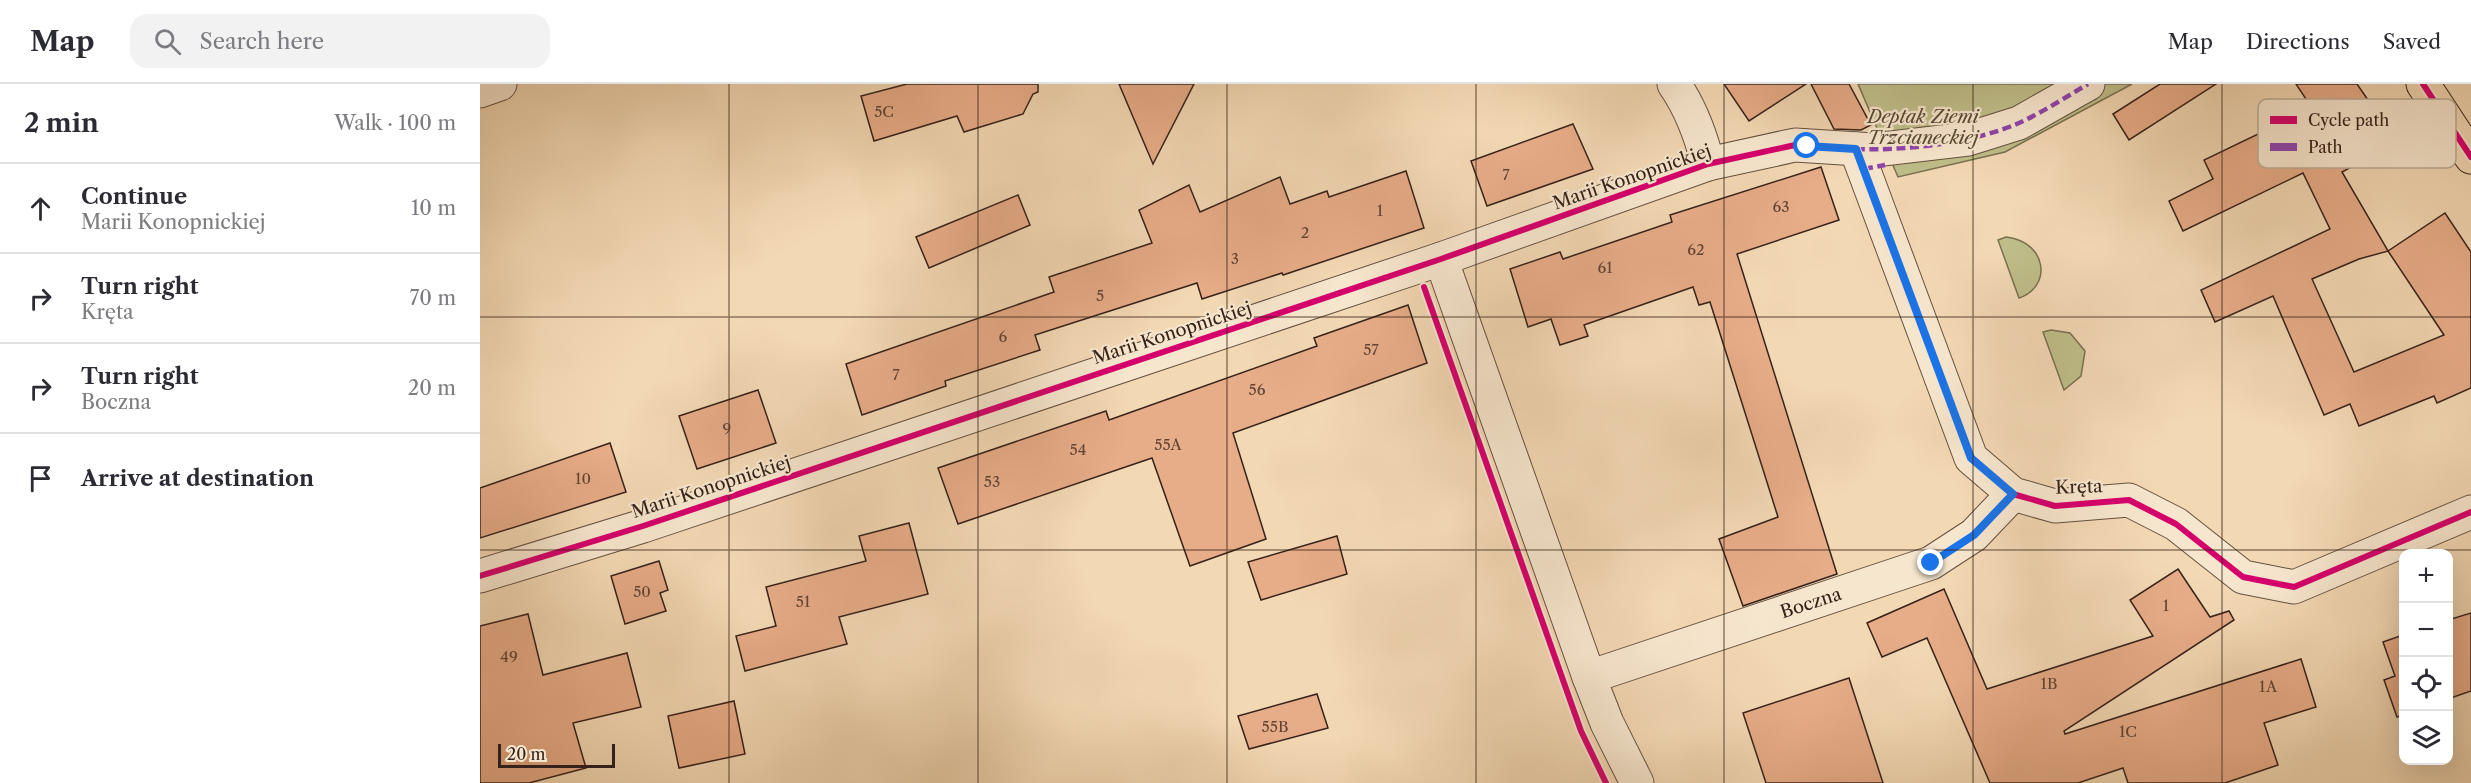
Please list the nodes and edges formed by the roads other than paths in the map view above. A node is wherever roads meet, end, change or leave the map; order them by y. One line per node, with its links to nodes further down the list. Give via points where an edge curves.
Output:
1 (500, 84): 5 (street)
2 (1674, 84): 10 (street)
3 (2088, 84): 9 (street, Marii Konopnickiej, via 2019,123 1968,139 1889,148)
4 (2423, 84): 6 (main road)
5 (480, 91)
6 (2433, 99)
7 (2456, 134): 8 (main road)
8 (2471, 157)
9 (1860, 159): 10 (street, Marii Konopnickiej, via 1795,145); 12 (street, Kręta, via 1971,458)
10 (1708, 164): 11 (street, Marii Konopnickiej)
11 (1441, 259): 14 (street, Marii Konopnickiej, via 643,526); 15 (street)
12 (2013, 494): 13 (street, Kręta, via 2055,506 2129,500 2175,524 2243,577 2294,587); 15 (street, Boczna, via 1974,535 1931,563)
13 (2471, 512)
14 (480, 576)
15 (1589, 677): 16 (street)
16 (1637, 783)

